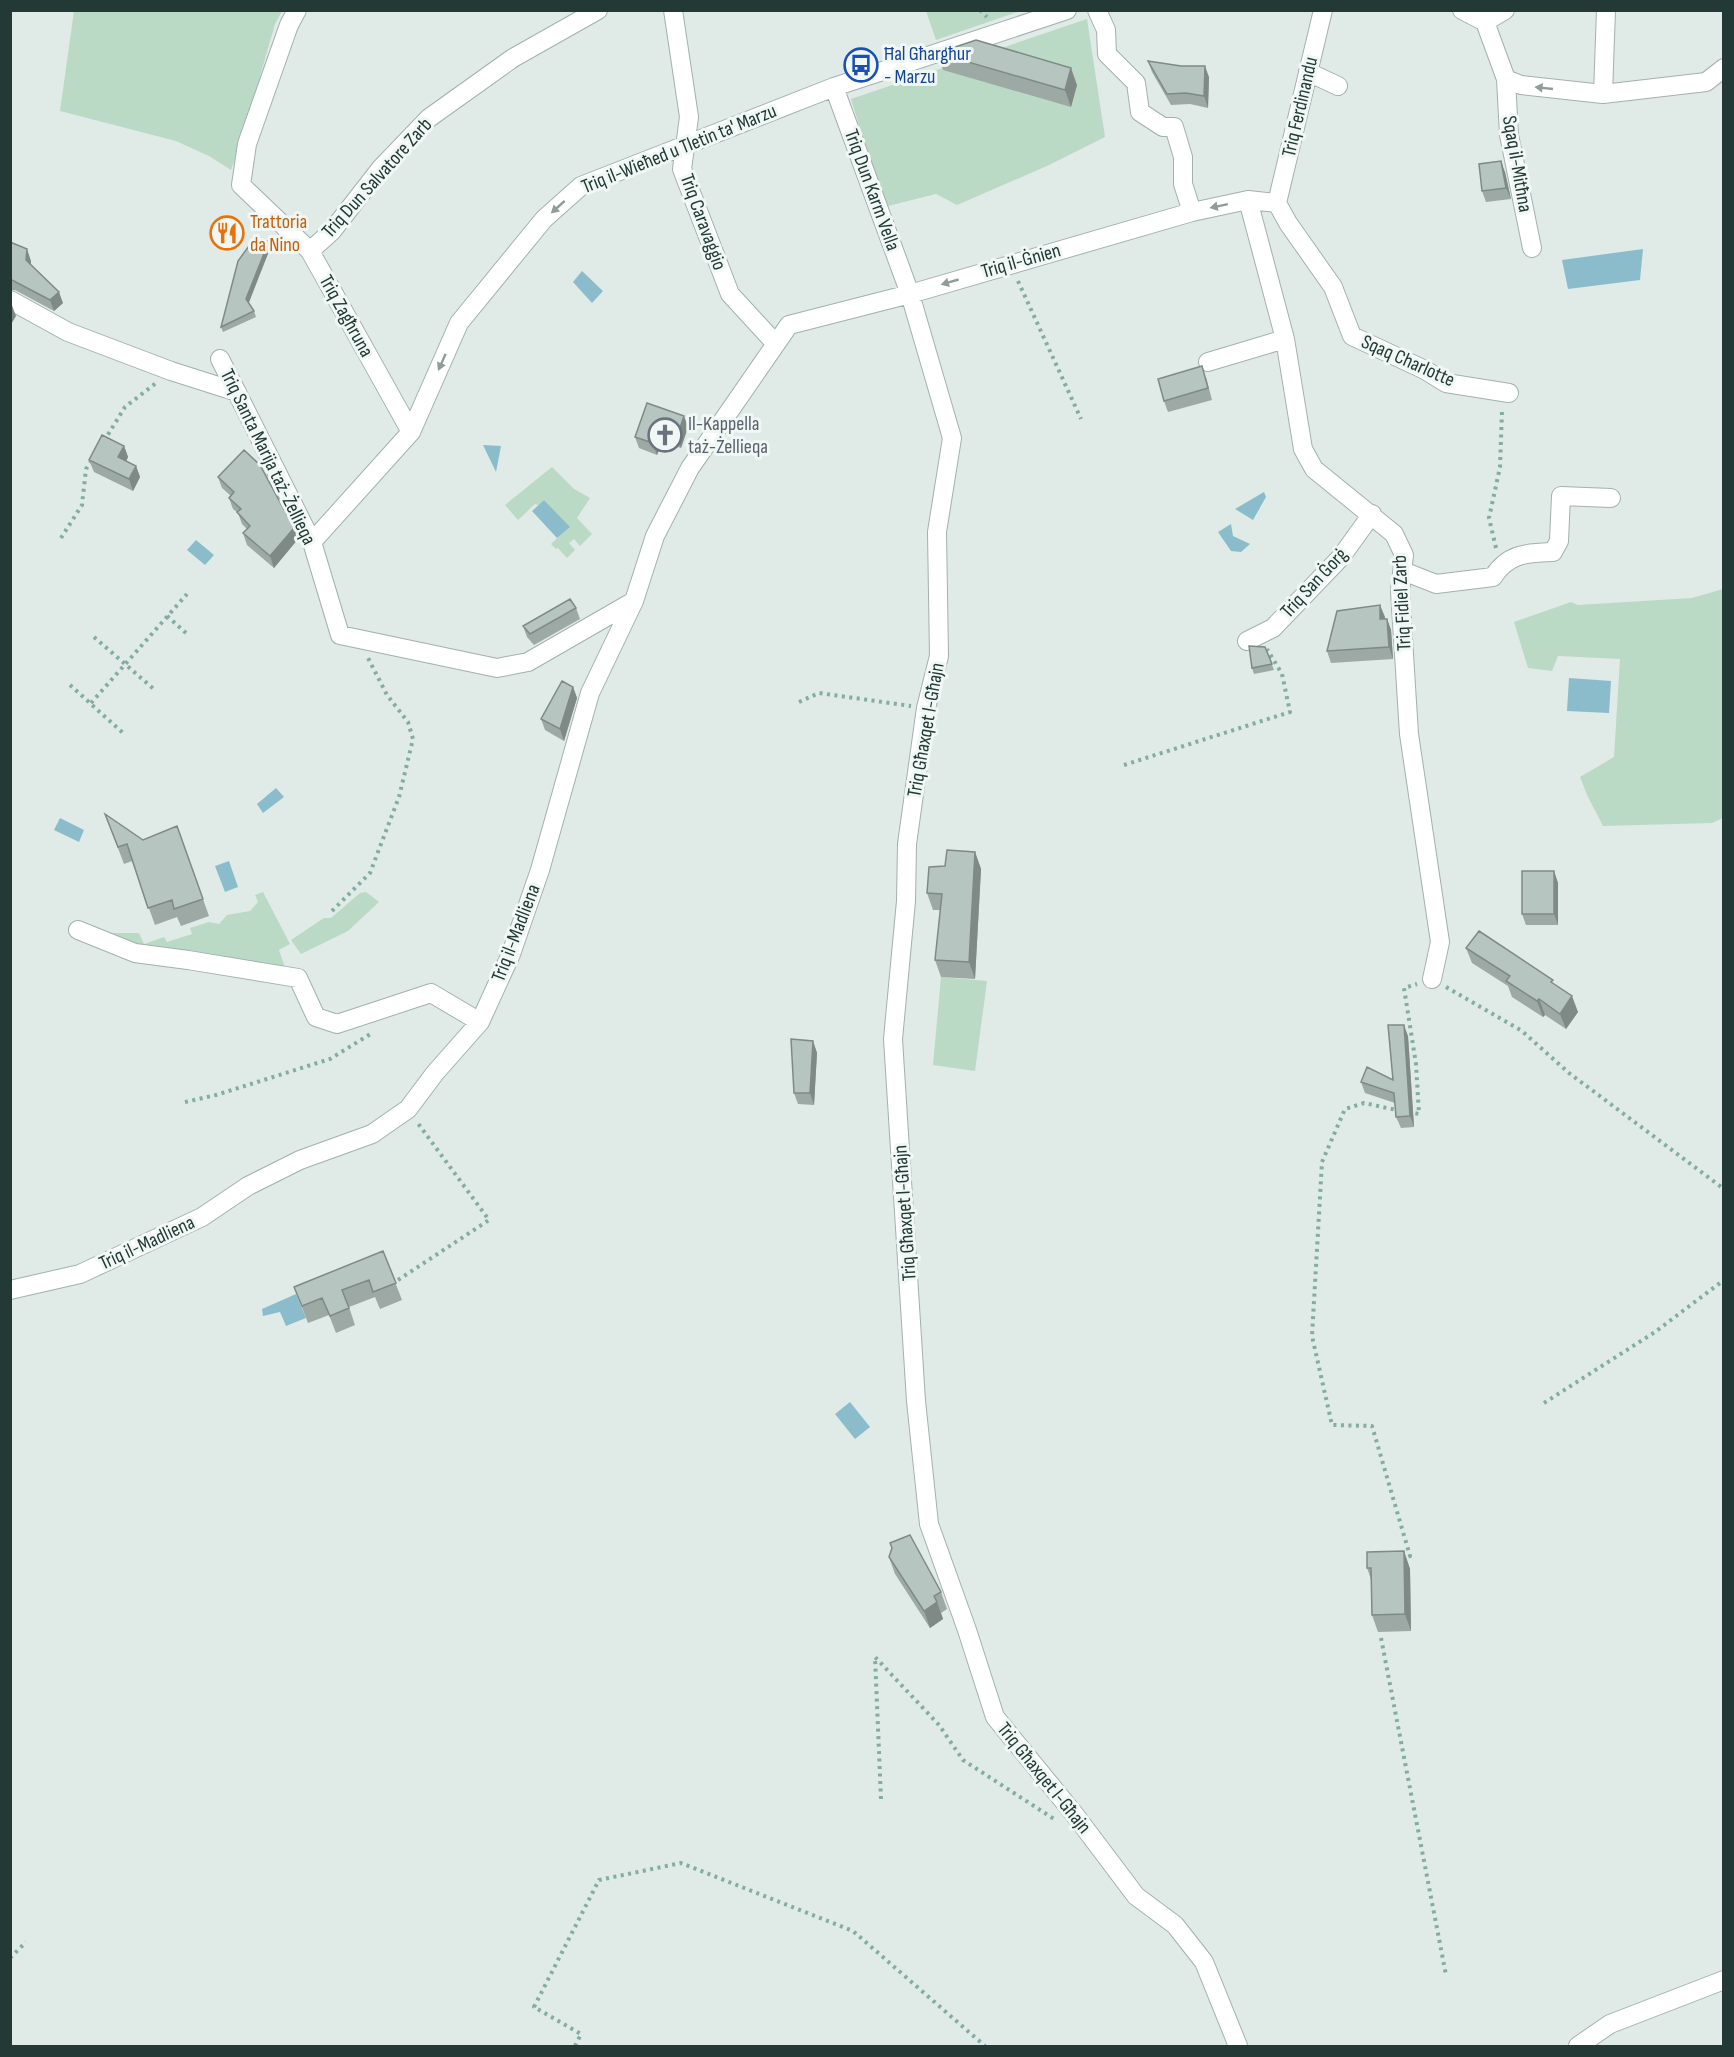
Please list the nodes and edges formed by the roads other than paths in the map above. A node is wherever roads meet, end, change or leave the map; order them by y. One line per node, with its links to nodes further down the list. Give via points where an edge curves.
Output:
1 (297, 10): 22 (street, Triq Zagħruna, via 247,144 241,185)
2 (598, 10): 22 (street, Triq Dun Salvatore Zarb, via 513,58 429,118 381,168 332,231)
3 (673, 10): 17 (street, Triq Caravaggio, via 689,117)
4 (1067, 10): 15 (street, Triq il-Wieħed u Tletin ta' Marzu)
5 (1097, 10): 20 (street, via 1106,30 1107,54 1136,83 1140,112 1163,127 1174,128 1184,157 1183,184)
6 (1323, 10): 12 (street, Triq Ferdinandu)
7 (1462, 10): 10 (street)
8 (1505, 10): 10 (street)
9 (1606, 10): 16 (street)
10 (1485, 22): 13 (street, Sqaq il-Mitħna)
11 (1724, 68): 16 (street, via 1706,82)
12 (1308, 72): 14 (street); 19 (street, Triq Ferdinandu)
13 (1506, 79): 16 (street, one-way to 13, via 1521,85); 21 (street, Sqaq il-Mitħna, via 1509,135)
14 (1338, 86)
15 (834, 87): 17 (street, Triq il-Wieħed u Tletin ta' Marzu); 23 (street, Triq Dun Karm Vella)
16 (1603, 94)
17 (685, 145): 26 (street, Triq Caravaggio, via 682,169 730,294); 31 (street, Triq il-Wieħed u Tletin ta' Marzu, one-way to 31, via 580,186 544,219 459,323)
18 (1248, 200): 19 (street, Triq il-Ġnien); 20 (street, Triq il-Ġnien, one-way to 20); 25 (street, Triq Fidiel Zarb)
19 (1277, 203): 30 (street, Sqaq Charlotte, via 1333,287 1352,336 1446,383)
20 (1192, 212): 23 (street, Triq il-Ġnien, one-way to 23)
21 (1532, 248)
22 (310, 251): 31 (street, Triq Zagħruna)
23 (910, 294): 26 (street, Triq il-Ġnien, via 789,325); 43 (street, Triq Għaxqet l-Għajn, via 952,438 937,532 939,656 926,708 908,844 893,1039 916,1401 929,1524 995,1717 1136,1896 1175,1925 1204,1962)
24 (10, 300): 29 (street, via 68,332)
25 (1286, 339): 28 (street); 33 (street, Triq Fidiel Zarb, via 1303,449 1314,470)
26 (776, 344): 36 (street, Triq il-Madliena, via 690,468 655,536)
27 (220, 358): 29 (street, Triq Santa Marija taż-Żellieqa)
28 (1208, 362)
29 (237, 392): 34 (street, Triq Santa Marija taż-Żellieqa)
30 (1509, 393)
31 (411, 432): 34 (street, Triq il-Wieħed u Tletin ta' Marzu)
32 (1611, 498): 35 (street, via 1561,496 1559,541 1553,552 1522,553 1500,566 1493,577 1436,584)
33 (1372, 514): 35 (street, Triq Fidiel Zarb, via 1394,534 1404,555); 37 (street, Triq San Ġorġ, via 1341,557 1273,628)
34 (312, 542): 36 (street, Triq Santa Marija taż-Żellieqa, via 340,635 497,668 528,662)
35 (1403, 571): 39 (street, Triq Fidiel Zarb, via 1400,591 1409,734 1440,942)
36 (634, 601): 40 (street, Triq il-Madliena, via 591,693 540,870 511,954)
37 (1253, 638)
38 (78, 930): 40 (street, via 135,953 298,978 316,1017 337,1023 431,993)
39 (1432, 979)
40 (480, 1022): 41 (street, Triq il-Madliena, via 408,1109 372,1134 300,1160 248,1186 202,1217 80,1274)
41 (10, 1290)
42 (1724, 1980): 44 (street, via 1610,2024)
43 (1239, 2046)
44 (1578, 2046)

